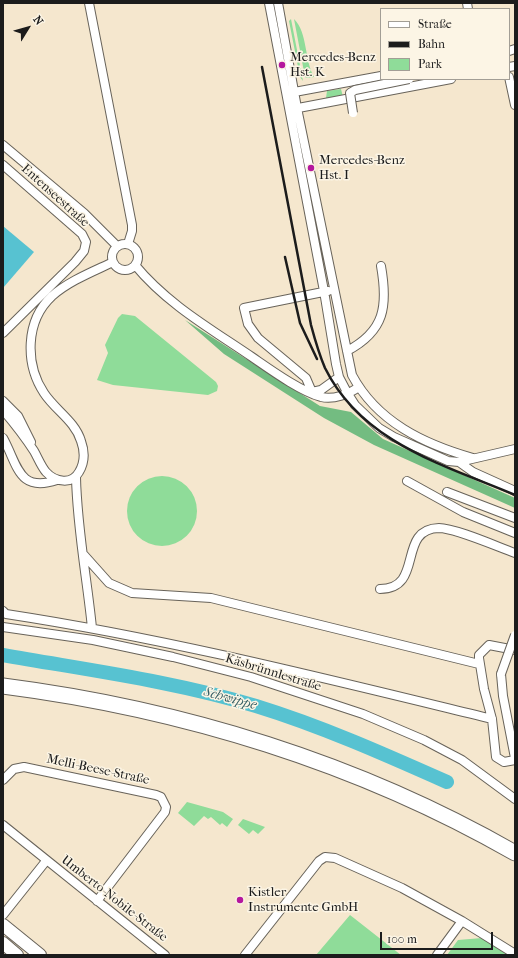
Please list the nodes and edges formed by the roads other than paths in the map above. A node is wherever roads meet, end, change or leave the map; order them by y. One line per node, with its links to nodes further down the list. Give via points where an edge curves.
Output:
1 (89, 3): 14 (street, via 132,225)
2 (269, 3): 8 (street)
3 (278, 3): 8 (street)
4 (380, 76): 8 (street)
5 (405, 80): 11 (street, bridge, via 350,93)
6 (446, 80): 10 (street)
7 (510, 80): 9 (street)
8 (291, 93): 10 (street)
9 (515, 105)
10 (294, 109): 19 (street); 20 (street)
11 (353, 113)
12 (3, 145): 15 (street, via 90,218)
13 (3, 165): 21 (street, Entenseestraße, via 82,234 86,242 84,251 75,262)
14 (128, 244): 15 (street); 17 (street, via 137,253 138,258)
15 (117, 246): 16 (street, via 112,253)
16 (113, 262): 17 (street, via 123,270); 34 (street, via 78,279 52,297 41,309 32,330 32,365 44,394 73,426 81,440 83,465)
17 (134, 265): 25 (street, via 162,295 181,309 285,379)
18 (381, 266): 22 (street, via 384,309 375,331 361,344)
19 (335, 290): 20 (street); 22 (street)
20 (324, 291): 23 (street); 25 (street, via 244,308 248,324 258,338 306,378)
21 (3, 334)
22 (347, 351): 24 (street, via 352,375)
23 (339, 377): 25 (street, via 321,390); 26 (street)
24 (359, 387): 26 (street); 32 (street, via 377,410 392,422 432,442)
25 (312, 392): 26 (street, via 322,397)
26 (348, 394): 33 (street, via 379,428 440,458)
27 (3, 401): 30 (street, via 18,416 30,436)
28 (3, 410): 30 (street)
29 (3, 438): 35 (street, via 18,471 32,484)
30 (34, 450): 35 (street, via 46,472)
31 (515, 450): 32 (street)
32 (474, 458): 33 (street)
33 (459, 462): 37 (street, via 473,472)
34 (76, 478): 35 (street, via 68,481); 42 (street, via 77,510)
35 (57, 480)
36 (407, 481): 40 (street, via 463,512)
37 (515, 491)
38 (447, 492): 39 (street)
39 (515, 518)
40 (515, 533)
41 (515, 553): 43 (street, via 439,528 425,532 416,539 404,579 390,589)
42 (84, 555): 46 (street); 49 (street, via 110,583 132,593 211,598)
43 (380, 589)
44 (3, 611): 46 (street, via 6,614)
45 (3, 627): 55 (street, Käsbrünnlestraße, via 93,640 251,677 355,712 424,740 462,760)
46 (92, 628): 52 (street, via 234,656)
47 (515, 635): 53 (street, bridge, via 501,674)
48 (515, 650): 49 (street, via 489,645 479,655)
49 (479, 664): 52 (street)
50 (3, 676): 57 (highway, via 138,700 279,738 379,775 466,814)
51 (3, 686): 58 (highway, via 122,706 211,727 279,748 353,774 419,802)
52 (492, 720): 53 (street, via 496,757 504,762)
53 (515, 759)
54 (3, 780): 60 (street, Melli-Beese-Straße, via 14,769 24,767 161,797 166,807 165,812)
55 (515, 799)
56 (3, 825): 59 (street)
57 (515, 842)
58 (515, 853)
59 (46, 861): 60 (street, Umberto-Nobile-Straße); 61 (street, Umberto-Nobile-Straße)
60 (97, 901): 69 (street, Umberto-Nobile-Straße)
61 (3, 915)
62 (462, 921): 66 (street); 70 (street, via 402,888 335,858 325,857 319,861); 71 (street)
63 (3, 925): 65 (main road)
64 (3, 944): 67 (main road)
65 (29, 946): 67 (main road, via 22,948); 68 (main road)
66 (515, 954)
67 (19, 955)
68 (40, 955)
69 (165, 955)
70 (245, 955)
71 (437, 955)

